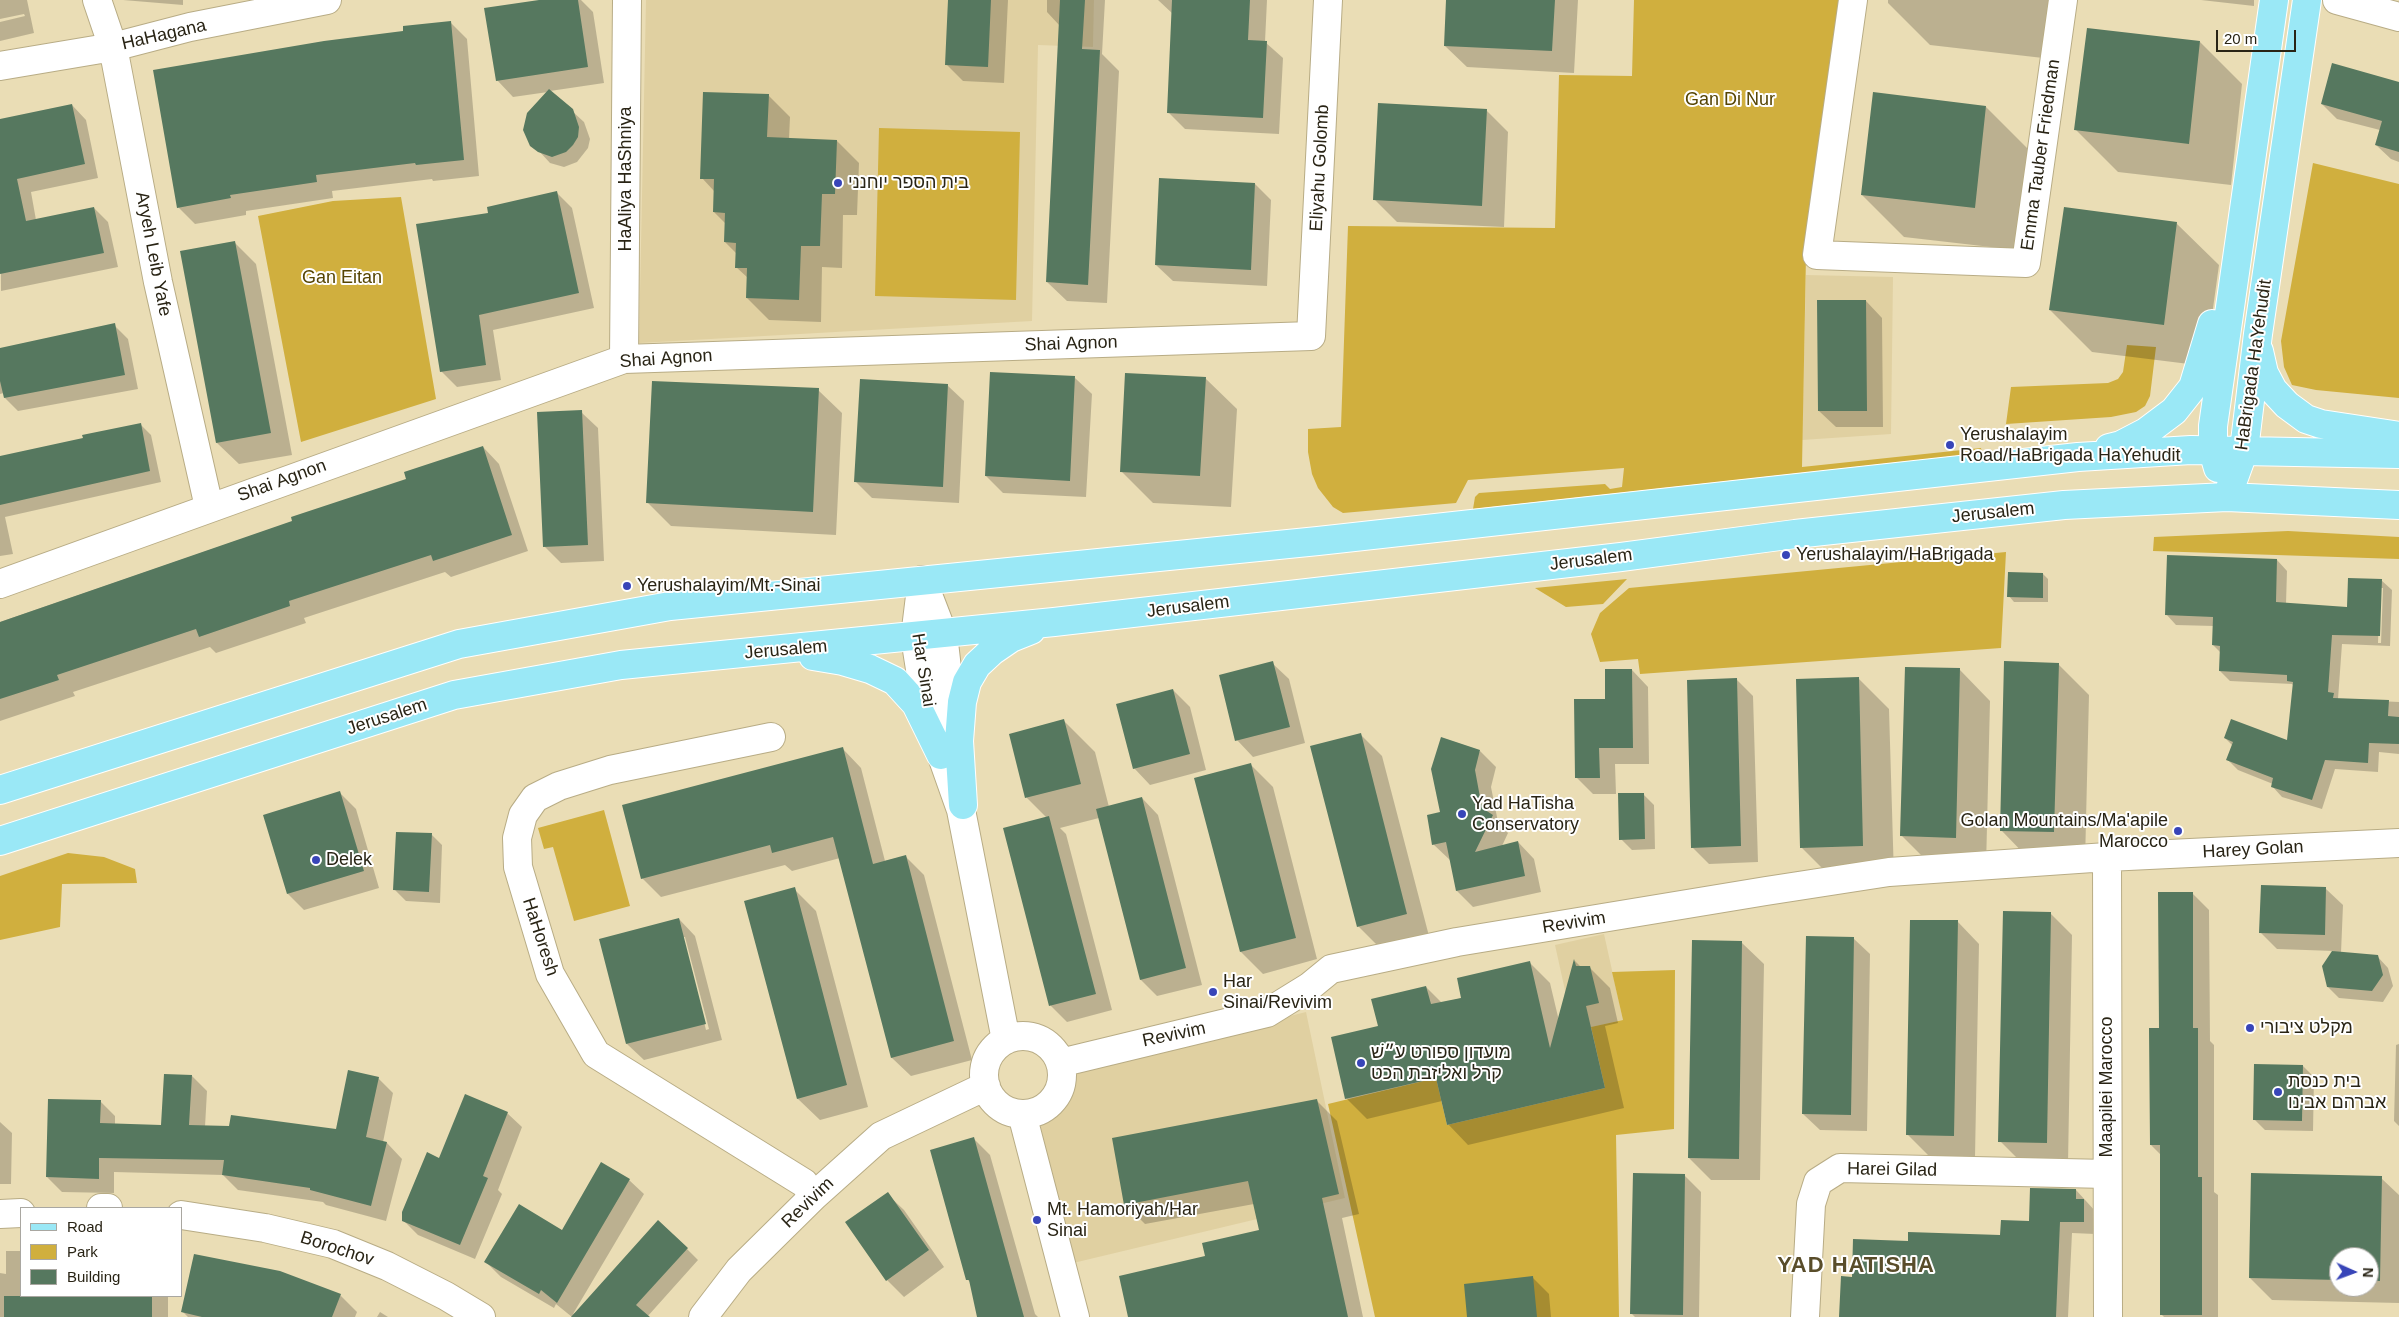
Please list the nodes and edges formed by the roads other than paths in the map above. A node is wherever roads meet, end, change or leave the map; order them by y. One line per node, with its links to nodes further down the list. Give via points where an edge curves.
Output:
1 (97, 0): 11 (street, Aryeh Leib Yafe)
2 (327, 0): 11 (street, HaHagana, via 190,27)
3 (627, 0): 16 (street, HaAliya HaShniya)
4 (1328, 0): 15 (street, Eliyahu Golomb)
5 (1853, 0): 6 (street, Emma Tauber Friedman, via 1817,255 2026,263)
6 (2063, 0)
7 (2274, 0): 13 (main road, HaBrigada HaYehudit)
8 (2308, 0): 14 (main road, HaBrigada HaYehudit)
9 (2337, 0): 10 (street)
10 (2399, 17)
11 (113, 47): 12 (street, HaHagana); 24 (street, Aryeh Leib Yafe, via 158,282)
12 (0, 66)
13 (2255, 132): 19 (main road, HaBrigada HaYehudit, via 2219,374); 21 (main road, via 2208,341 2193,387 2174,410 2146,432 2121,445)
14 (2258, 334): 17 (main road, via 2264,374 2273,390 2298,414 2321,424); 18 (main road, HaBrigada HaYehudit)
15 (1311, 336): 16 (street, Shai Agnon)
16 (624, 359): 24 (street, Shai Agnon)
17 (2399, 436)
18 (2244, 450): 19 (main road); 20 (main road); 22 (main road, HaBrigada HaYehudit)
19 (2213, 451): 21 (main road); 22 (main road, HaBrigada HaYehudit)
20 (2399, 454)
21 (2078, 457): 25 (main road, via 1318,541)
22 (2227, 497): 23 (main road, Jerusalem); 27 (main road, Jerusalem, via 2064,505)
23 (2399, 505)
24 (209, 507): 26 (street, Shai Agnon)
25 (922, 580): 28 (street, Har Sinai); 29 (street, Har Sinai); 33 (main road, via 670,606 459,644)
26 (0, 584)
27 (1054, 622): 28 (main road, Jerusalem); 34 (main road, via 1010,638 977,665 968,682 962,702 959,741)
28 (943, 634): 29 (main road, Jerusalem); 34 (street, Har Sinai)
29 (915, 637): 30 (main road, Jerusalem); 32 (street, Har Sinai)
30 (782, 650): 32 (main road, via 843,661 895,681 916,704); 35 (main road, Jerusalem, via 621,665 454,695)
31 (771, 737): 43 (street, HaHoresh, via 610,770 559,786 535,798 523,815 517,838 518,867 550,974 596,1054 804,1183)
32 (941, 756): 34 (street, Har Sinai)
33 (0, 790)
34 (962, 808): 38 (street, Har Sinai)
35 (0, 841)
36 (2399, 843): 37 (street, Harey Golan)
37 (2107, 857): 39 (street, Revivim, via 1889,872 1457,942 1330,970 1266,1013); 42 (street, Maapilei Marocco)
38 (1006, 1040): 39 (street, via 1019,1036 1038,1040 1054,1051); 40 (street, via 990,1054 986,1064)
39 (1060, 1063): 41 (street, via 1062,1075 1055,1098 1046,1107)
40 (986, 1086): 41 (street, via 1000,1106); 43 (street, Revivim, via 881,1136)
41 (1022, 1114): 49 (street)
42 (2107, 1174): 50 (street, Harei Gilad, via 1840,1168 1818,1182 1811,1204); 51 (street, Maapilei Marocco)
43 (814, 1196): 48 (street, Revivim, via 739,1270)
44 (20, 1213): 45 (street)
45 (0, 1214)
46 (182, 1215): 47 (street, Borochov, via 265,1228 333,1244 387,1266)
47 (481, 1317)
48 (703, 1317)
49 (1075, 1317)
50 (1805, 1317)
51 (2108, 1317)

